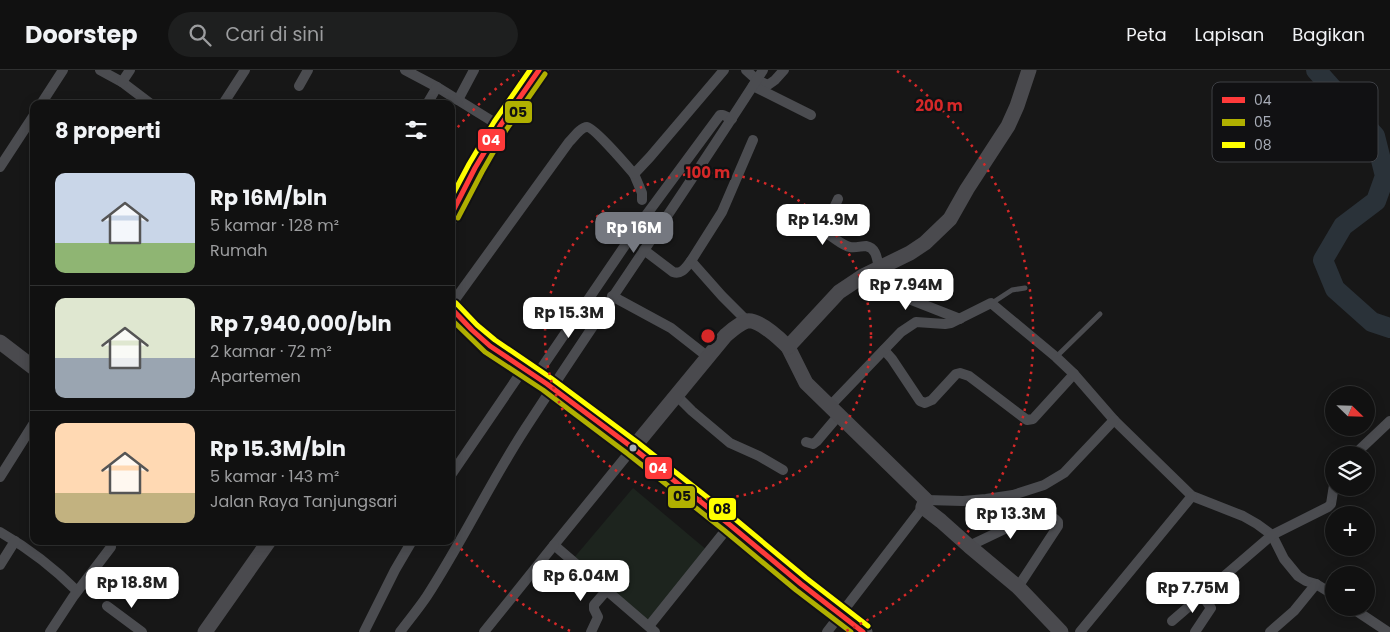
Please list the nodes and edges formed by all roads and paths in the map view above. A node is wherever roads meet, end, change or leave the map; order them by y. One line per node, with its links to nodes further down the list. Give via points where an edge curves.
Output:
1 (63, 70): 18 (street)
2 (100, 70): 14 (street)
3 (130, 70): 14 (street)
4 (245, 70): 20 (street)
5 (308, 70): 16 (street)
6 (405, 70): 17 (street)
7 (474, 70): 22 (street)
8 (540, 70): 26 (highway)
9 (724, 70): 29 (street)
10 (746, 70): 15 (street)
11 (763, 70): 15 (street)
12 (784, 70): 15 (street, via 768,85)
13 (1028, 70): 35 (street, via 1008,126 950,220 910,253)
14 (122, 82): 19 (street)
15 (755, 83): 23 (street); 24 (street)
16 (299, 86)
17 (436, 87): 21 (street); 22 (street)
18 (44, 100)
19 (146, 100)
20 (226, 100)
21 (429, 100)
22 (458, 100): 26 (street)
23 (811, 115)
24 (732, 119): 33 (street); 51 (street, via 720,115 641,222)
25 (30, 121): 28 (street)
26 (500, 126): 32 (highway)
27 (752, 140): 34 (street, via 722,212)
28 (0, 167)
29 (634, 174): 31 (street); 38 (street, via 594,130 586,126 564,149)
30 (838, 199): 35 (street, via 828,233 846,246 872,249 876,253)
31 (642, 200)
32 (455, 207)
33 (644, 250): 34 (street, via 678,274); 37 (street)
34 (692, 261): 43 (street)
35 (872, 272): 42 (street, via 904,297); 45 (street, via 839,292)
36 (1025, 288): 39 (lane, via 1012,290)
37 (612, 296): 48 (street, via 671,328); 91 (street, via 511,451 426,597)
38 (455, 301)
39 (991, 303): 42 (street); 47 (street)
40 (455, 311): 51 (highway, via 490,346)
41 (1100, 314): 47 (lane)
42 (960, 319): 46 (street, via 945,324 916,322)
43 (747, 321): 45 (street, via 773,332); 48 (street, via 726,335)
44 (0, 342): 49 (street)
45 (788, 347): 53 (street, via 806,384)
46 (884, 350): 50 (street, via 920,401 928,402 956,374 963,374 1027,420 1033,419); 53 (street)
47 (1056, 356): 50 (street)
48 (708, 357): 52 (street)
49 (30, 365)
50 (1074, 374): 54 (street)
51 (541, 380): 59 (highway); 60 (street)
52 (676, 395): 59 (street); 61 (street, via 730,443)
53 (835, 410): 57 (street, via 818,441 813,444); 65 (street)
54 (1114, 420): 63 (street); 65 (street, via 1064,473 1044,485 986,499)
55 (1390, 421): 58 (street)
56 (30, 430): 62 (street)
57 (806, 442)
58 (1364, 446)
59 (633, 448): 66 (highway); 72 (street)
60 (455, 469)
61 (783, 470)
62 (0, 477)
63 (1192, 496): 68 (street, via 1243,516); 97 (street)
64 (1332, 496): 68 (street, via 1328,507)
65 (925, 504): 73 (street); 83 (street)
66 (730, 525): 83 (highway); 86 (street)
67 (0, 532): 69 (street)
68 (1272, 535): 76 (street, via 1298,576); 81 (street)
69 (15, 541): 75 (street); 80 (street)
70 (264, 545): 89 (street)
71 (410, 545): 90 (street)
72 (554, 545): 78 (street); 92 (street)
73 (969, 546): 77 (street); 77 (street, via 1013,525 1054,519 1058,522)
74 (111, 547): 80 (street)
75 (0, 565)
76 (1316, 584): 79 (street); 99 (street, via 1294,611)
77 (1018, 587): 96 (street)
78 (607, 590): 86 (street); 93 (street, via 594,605 598,617)
79 (1325, 590)
80 (77, 591): 87 (street)
81 (1202, 595): 85 (street); 98 (street, via 1211,608)
82 (107, 606): 88 (street)
83 (840, 614): 94 (street); 95 (highway)
84 (1364, 616): 100 (street)
85 (1172, 621)
86 (652, 629)
87 (50, 632)
88 (142, 632)
89 (205, 632)
90 (364, 632)
91 (400, 632)
92 (484, 632)
93 (591, 632)
94 (826, 632)
95 (863, 632)
96 (1061, 632)
97 (1080, 632)
98 (1195, 632)
99 (1270, 632)
100 (1388, 632)

